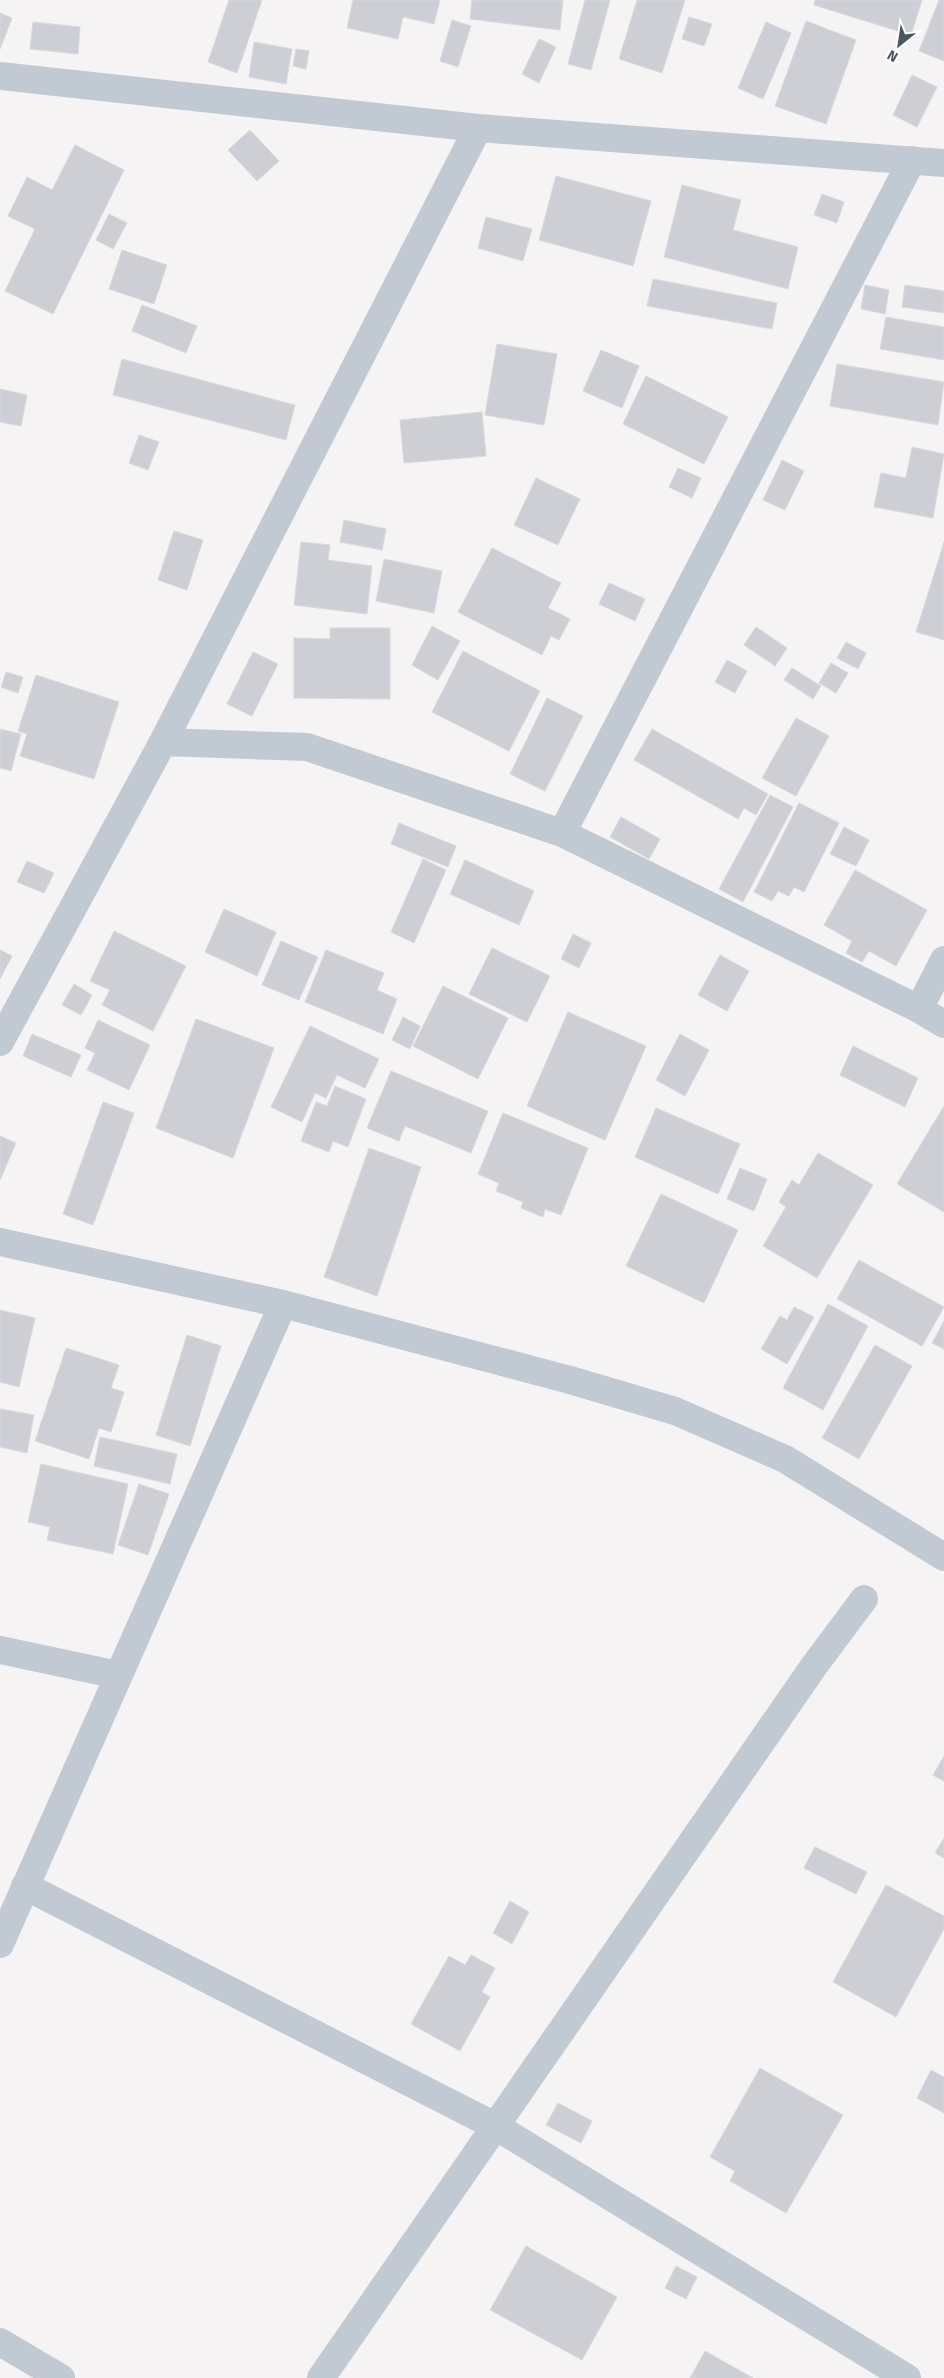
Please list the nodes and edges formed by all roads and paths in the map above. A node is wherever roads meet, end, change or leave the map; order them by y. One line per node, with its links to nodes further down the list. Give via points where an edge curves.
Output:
1 (0, 76): 2 (street)
2 (478, 128): 3 (street); 5 (street)
3 (912, 160): 4 (street); 6 (street)
4 (944, 164)
5 (164, 742): 6 (street, via 307,747); 10 (street)
6 (562, 832): 8 (street)
7 (944, 960): 8 (street)
8 (919, 1009): 9 (street)
9 (944, 1024)
10 (0, 1042)
11 (0, 1242): 12 (street)
12 (283, 1304): 13 (street, via 674,1411 785,1459); 16 (street)
13 (944, 1557)
14 (864, 1599): 19 (street, via 814,1666)
15 (0, 1650): 16 (street)
16 (118, 1675): 17 (street)
17 (25, 1886): 18 (street); 19 (street)
18 (0, 1944)
19 (495, 2126): 22 (street); 23 (street)
20 (0, 2342): 21 (street)
21 (61, 2378)
22 (321, 2378)
23 (907, 2378)

